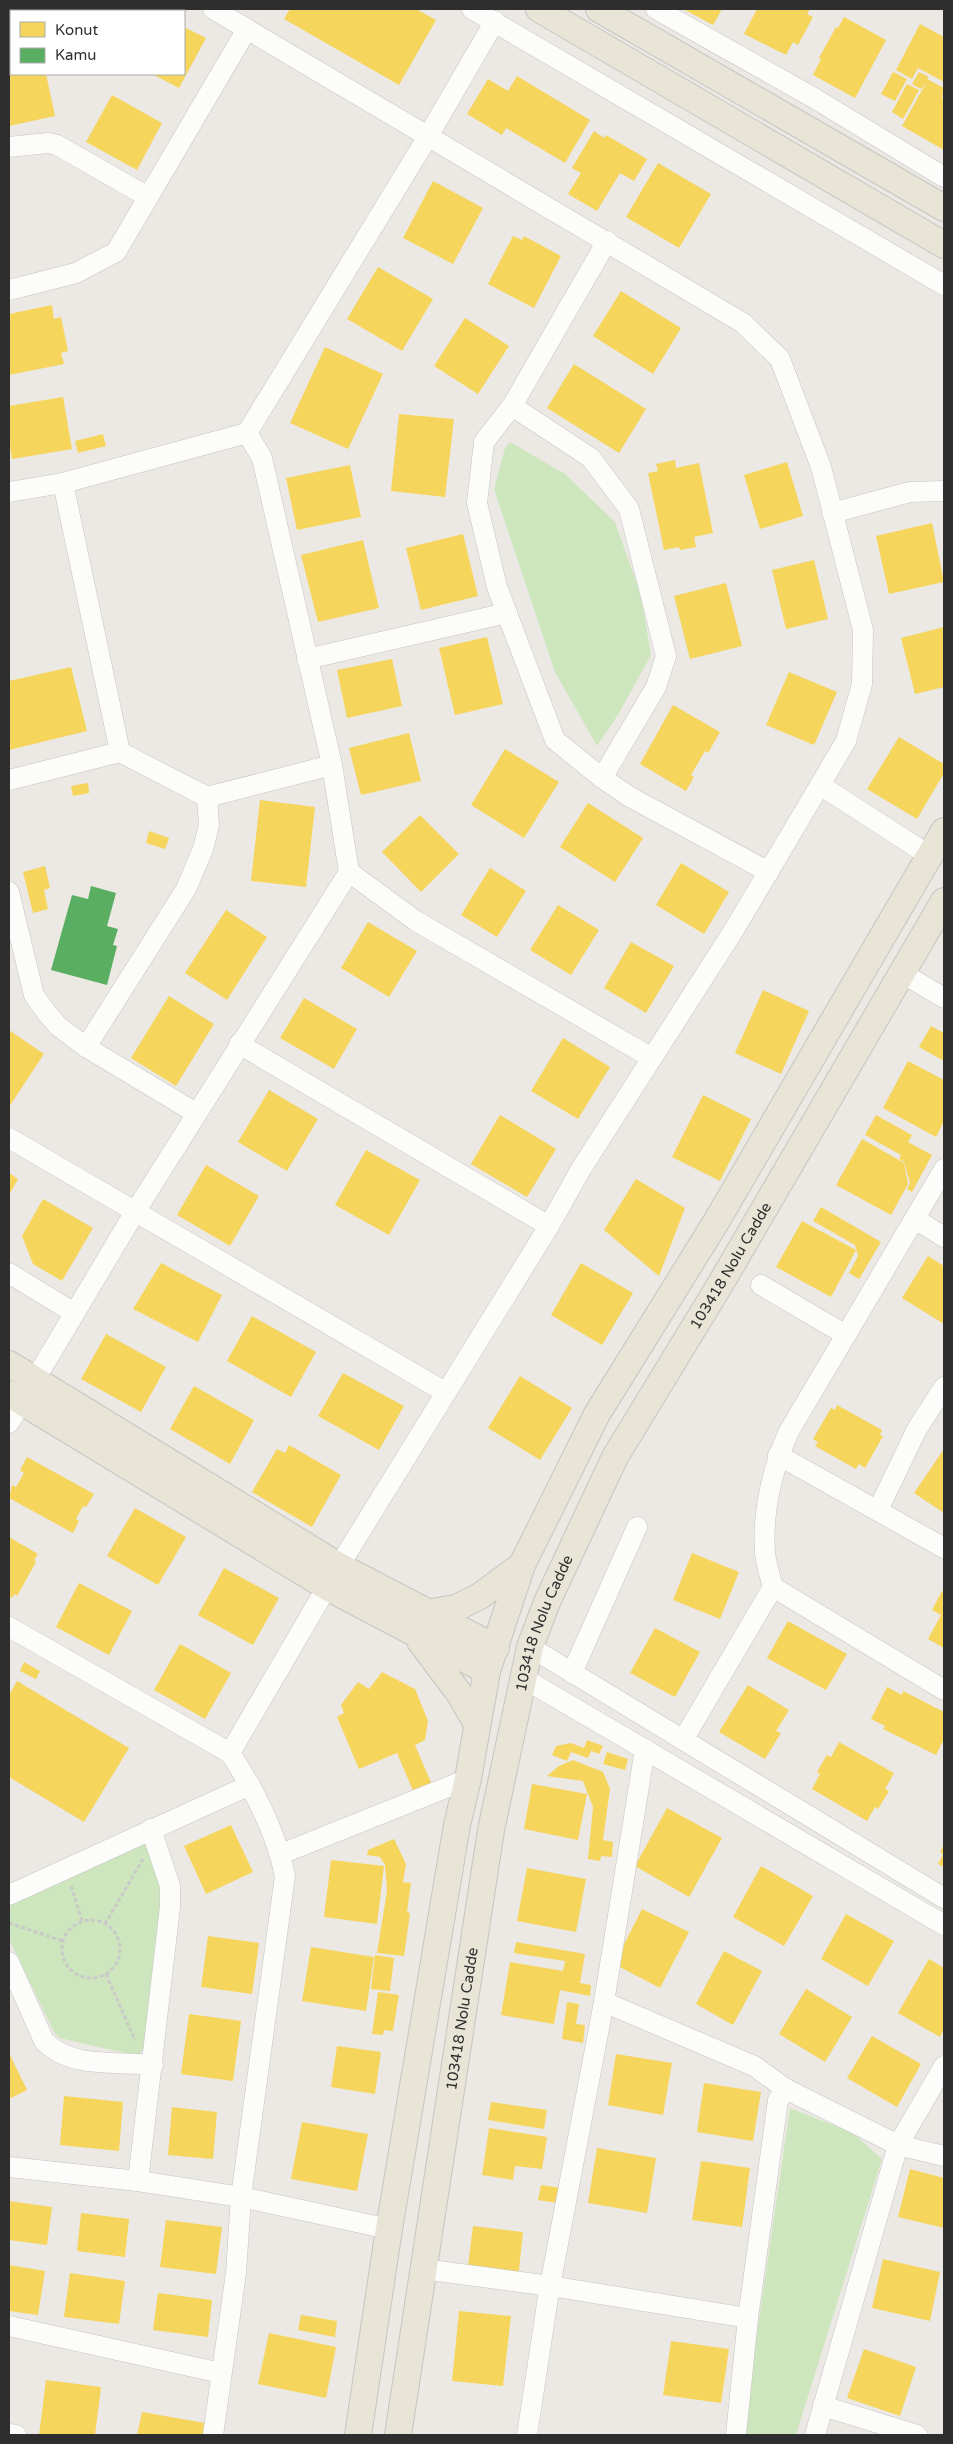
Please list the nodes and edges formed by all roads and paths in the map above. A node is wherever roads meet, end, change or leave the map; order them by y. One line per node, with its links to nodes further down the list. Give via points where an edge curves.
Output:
1 (213, 9): 6 (street)
2 (472, 9): 7 (street)
3 (539, 9): 14 (main road)
4 (599, 9): 12 (main road)
5 (656, 9): 10 (street, via 814,98)
6 (242, 20): 8 (street); 11 (street)
7 (494, 22): 8 (street); 15 (street)
8 (427, 138): 13 (street); 18 (street)
9 (9, 147): 11 (street, via 57,145)
10 (944, 178)
11 (148, 197): 16 (street, via 116,252 76,273)
12 (944, 208)
13 (607, 241): 17 (street); 22 (street, via 743,323 780,359 821,467)
14 (944, 245)
15 (944, 285)
16 (9, 290)
17 (512, 406): 23 (street, via 484,442 477,502 497,587); 27 (street, via 591,458 629,509 666,656 656,687)
18 (247, 433): 19 (street); 24 (street, via 262,458)
19 (63, 483): 21 (street); 25 (street)
20 (944, 491): 22 (street, via 910,492)
21 (9, 492)
22 (832, 514): 29 (street, via 863,630 862,684 846,741)
23 (507, 613): 24 (street); 27 (street, via 555,740)
24 (307, 659): 26 (street)
25 (120, 752): 28 (street); 30 (street)
26 (332, 765): 30 (street); 33 (street)
27 (602, 778): 34 (street, via 630,797)
28 (9, 780)
29 (820, 785): 32 (street); 34 (street)
30 (207, 797): 40 (street, via 209,825 186,889)
31 (944, 831): 32 (main road)
32 (930, 856): 61 (main road, via 716,1222 597,1414)
33 (349, 872): 39 (street); 41 (street, via 416,921)
34 (769, 872): 41 (street)
35 (9, 892): 40 (street, via 34,995 58,1026)
36 (944, 901): 37 (main road, 103418 Nolu Cadde)
37 (902, 973): 38 (street); 66 (main road, 103418 Nolu Cadde, via 615,1457 547,1602)
38 (944, 998)
39 (239, 1044): 42 (street); 47 (street)
40 (86, 1047): 42 (street)
41 (652, 1058): 47 (street, via 581,1169)
42 (196, 1113): 45 (street)
43 (9, 1138): 45 (street)
44 (944, 1169): 46 (street)
45 (135, 1212): 51 (street); 55 (street)
46 (916, 1219): 48 (street); 52 (street)
47 (549, 1226): 55 (street)
48 (944, 1237)
49 (9, 1273): 51 (street)
50 (761, 1285): 52 (street)
51 (74, 1313): 56 (street)
52 (846, 1335): 57 (street)
53 (9, 1364): 56 (main road)
54 (944, 1387): 58 (street, via 917,1429)
55 (445, 1392): 62 (street)
56 (18, 1400): 62 (main road)
57 (778, 1455): 58 (street); 63 (street, via 765,1516 765,1554)
58 (878, 1510): 60 (street)
59 (637, 1527): 68 (street)
60 (944, 1548)
61 (522, 1565): 64 (main road, via 480,1596); 67 (main road)
62 (333, 1576): 64 (main road); 74 (street)
63 (773, 1587): 70 (street); 72 (street)
64 (420, 1624): 67 (main road); 71 (main road)
65 (10, 1629): 74 (street)
66 (530, 1647): 68 (street); 69 (main road, 103418 Nolu Cadde)
67 (491, 1659): 71 (main road)
68 (572, 1673): 72 (street)
69 (523, 1678): 73 (street); 99 (main road, 103418 Nolu Cadde, via 491,1830)
70 (944, 1690)
71 (477, 1724): 75 (main road)
72 (683, 1740): 81 (street)
73 (645, 1749): 85 (street); 89 (street)
74 (230, 1754): 76 (street)
75 (468, 1779): 78 (street); 98 (main road, via 457,1825)
76 (250, 1784): 77 (street); 78 (street)
77 (153, 1834): 79 (street); 84 (path); 90 (street, via 170,1886 170,1907)
78 (281, 1854): 97 (street, via 285,1876)
79 (66, 1869): 80 (street); 82 (path)
80 (9, 1895)
81 (944, 1898)
82 (82, 1922): 84 (path, via 98,1920); 86 (path, via 68,1931)
83 (9, 1923): 86 (path)
84 (105, 1924): 88 (path, via 116,1934 120,1944 120,1956)
85 (944, 1924)
86 (63, 1942): 88 (path, via 66,1964 74,1972 96,1978)
87 (9, 1962): 90 (street, via 44,2040 54,2051 74,2060)
88 (106, 1974): 90 (path)
89 (604, 2002): 92 (street, via 754,2066); 100 (street)
90 (149, 2065): 96 (street)
91 (944, 2066): 93 (street)
92 (786, 2089): 93 (street); 101 (street, via 778,2100)
93 (898, 2145): 94 (street); 104 (street)
94 (944, 2156)
95 (9, 2167): 96 (street)
96 (138, 2181): 97 (street)
97 (241, 2197): 98 (street); 103 (street, via 236,2272)
98 (389, 2229): 108 (main road)
99 (423, 2270): 100 (street); 109 (main road, 103418 Nolu Cadde)
100 (550, 2286): 101 (street); 110 (street)
101 (748, 2318): 111 (street)
102 (9, 2326): 103 (street)
103 (221, 2373): 107 (street)
104 (824, 2406): 112 (street); 113 (street)
105 (9, 2434): 106 (street)
106 (16, 2435)
107 (212, 2435)
108 (358, 2435)
109 (398, 2435)
110 (527, 2435)
111 (736, 2435)
112 (815, 2435)
113 (917, 2435)

